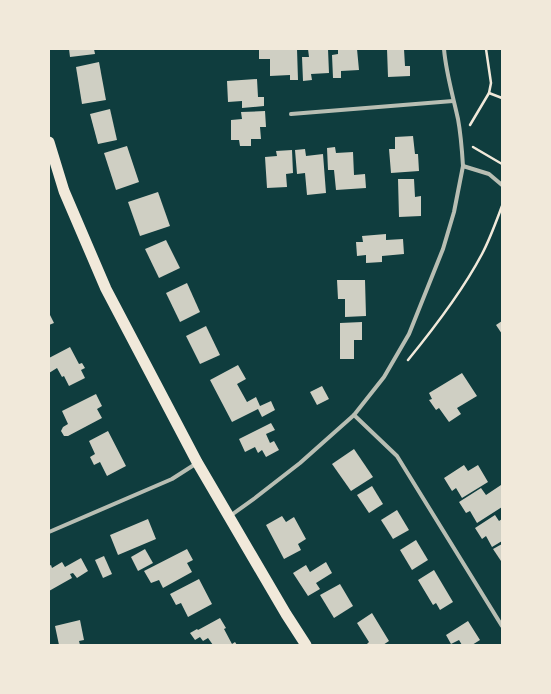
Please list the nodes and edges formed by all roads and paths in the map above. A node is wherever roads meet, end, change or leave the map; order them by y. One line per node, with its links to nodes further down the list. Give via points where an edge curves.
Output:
1 (444, 49): 5 (street)
2 (486, 49): 3 (path, via 491,83)
3 (489, 93): 4 (path); 7 (path)
4 (502, 98)
5 (453, 101): 6 (street); 7 (street)
6 (291, 114)
7 (461, 139): 9 (path); 10 (street)
8 (49, 142): 15 (highway, via 64,191 106,289)
9 (502, 164)
10 (463, 166): 11 (street, via 489,174); 14 (street, via 454,212 443,249 409,334 384,377)
11 (502, 185)
12 (502, 206): 13 (path, via 482,253 467,280)
13 (407, 361)
14 (354, 415): 16 (street, via 300,463); 18 (street, via 397,456)
15 (197, 462): 16 (highway); 17 (street, via 172,479)
16 (228, 517): 19 (highway)
17 (49, 532)
18 (502, 626)
19 (306, 645)

